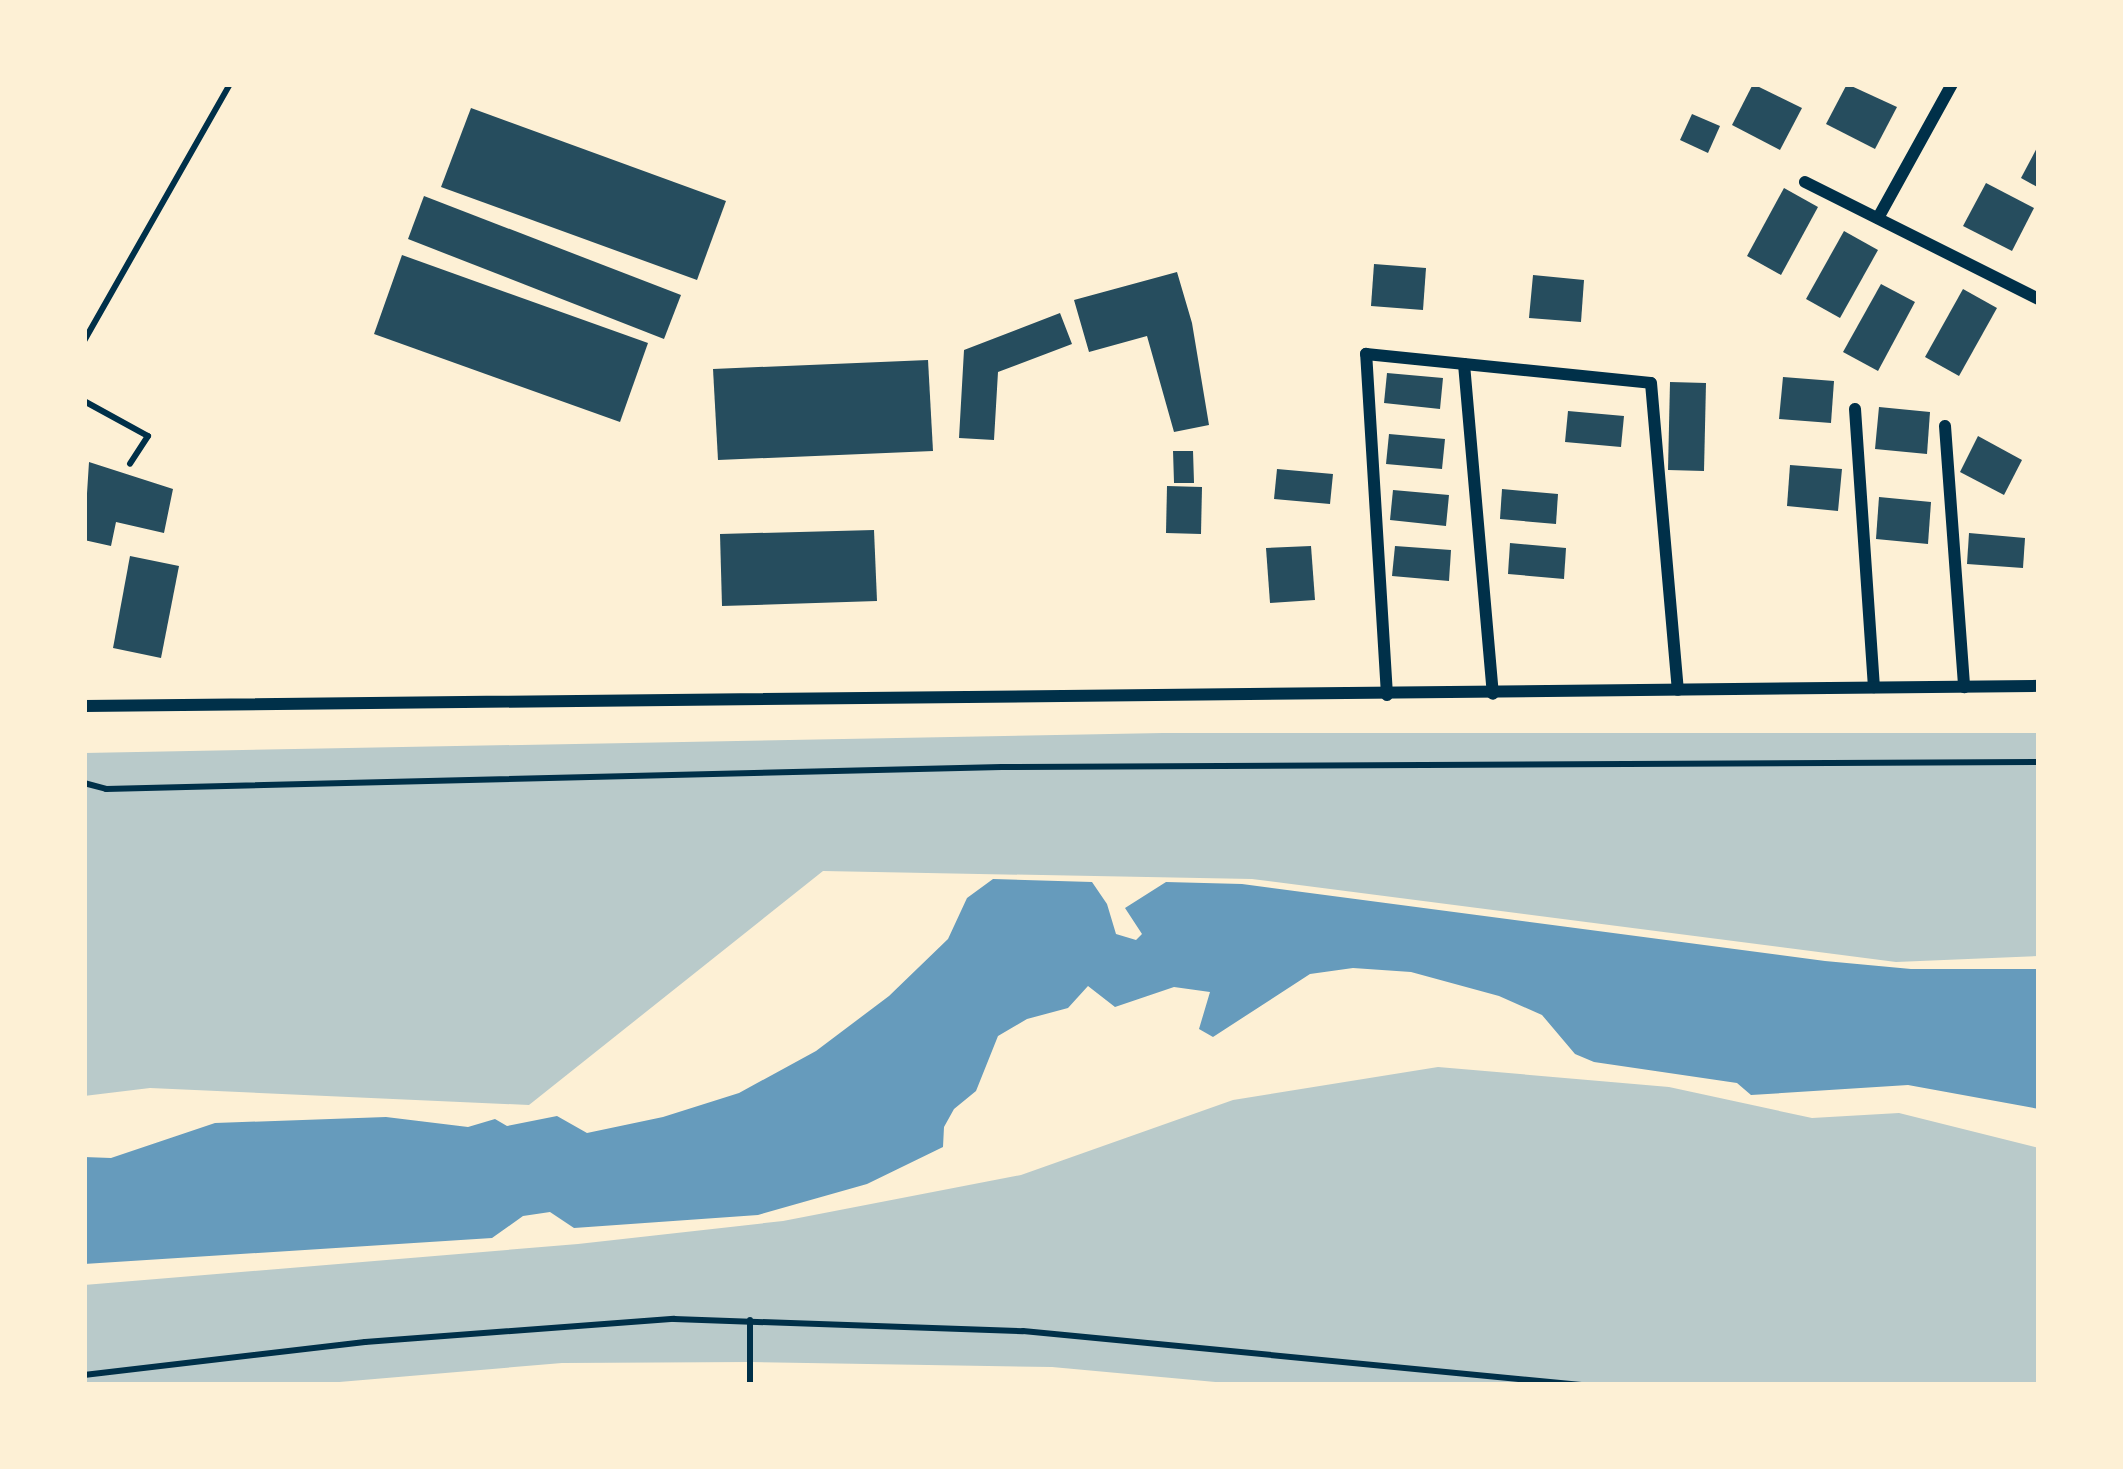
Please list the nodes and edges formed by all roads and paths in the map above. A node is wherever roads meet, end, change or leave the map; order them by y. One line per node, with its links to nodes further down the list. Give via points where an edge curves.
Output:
1 (230, 84): 6 (path)
2 (1952, 84): 4 (street)
3 (1805, 182): 4 (street)
4 (1877, 218): 5 (street)
5 (2039, 298)
6 (84, 341)
7 (1464, 364): 15 (street, via 1651,383); 16 (street); 17 (street, via 1366,354)
8 (84, 401): 11 (path, via 148,436)
9 (1855, 409): 13 (street)
10 (1945, 426): 14 (street)
11 (130, 464)
12 (2039, 686): 14 (street)
13 (1874, 687): 14 (street); 15 (street)
14 (1964, 687)
15 (1678, 690): 16 (street)
16 (1493, 694): 17 (street)
17 (1387, 695): 18 (street)
18 (84, 706)
19 (2039, 761): 20 (path, via 1001,767 106,789)
20 (84, 783)
21 (750, 1320): 22 (path, via 365,1342); 23 (path); 24 (path, via 1023,1330)
22 (84, 1375)
23 (750, 1385)
24 (1582, 1385)

